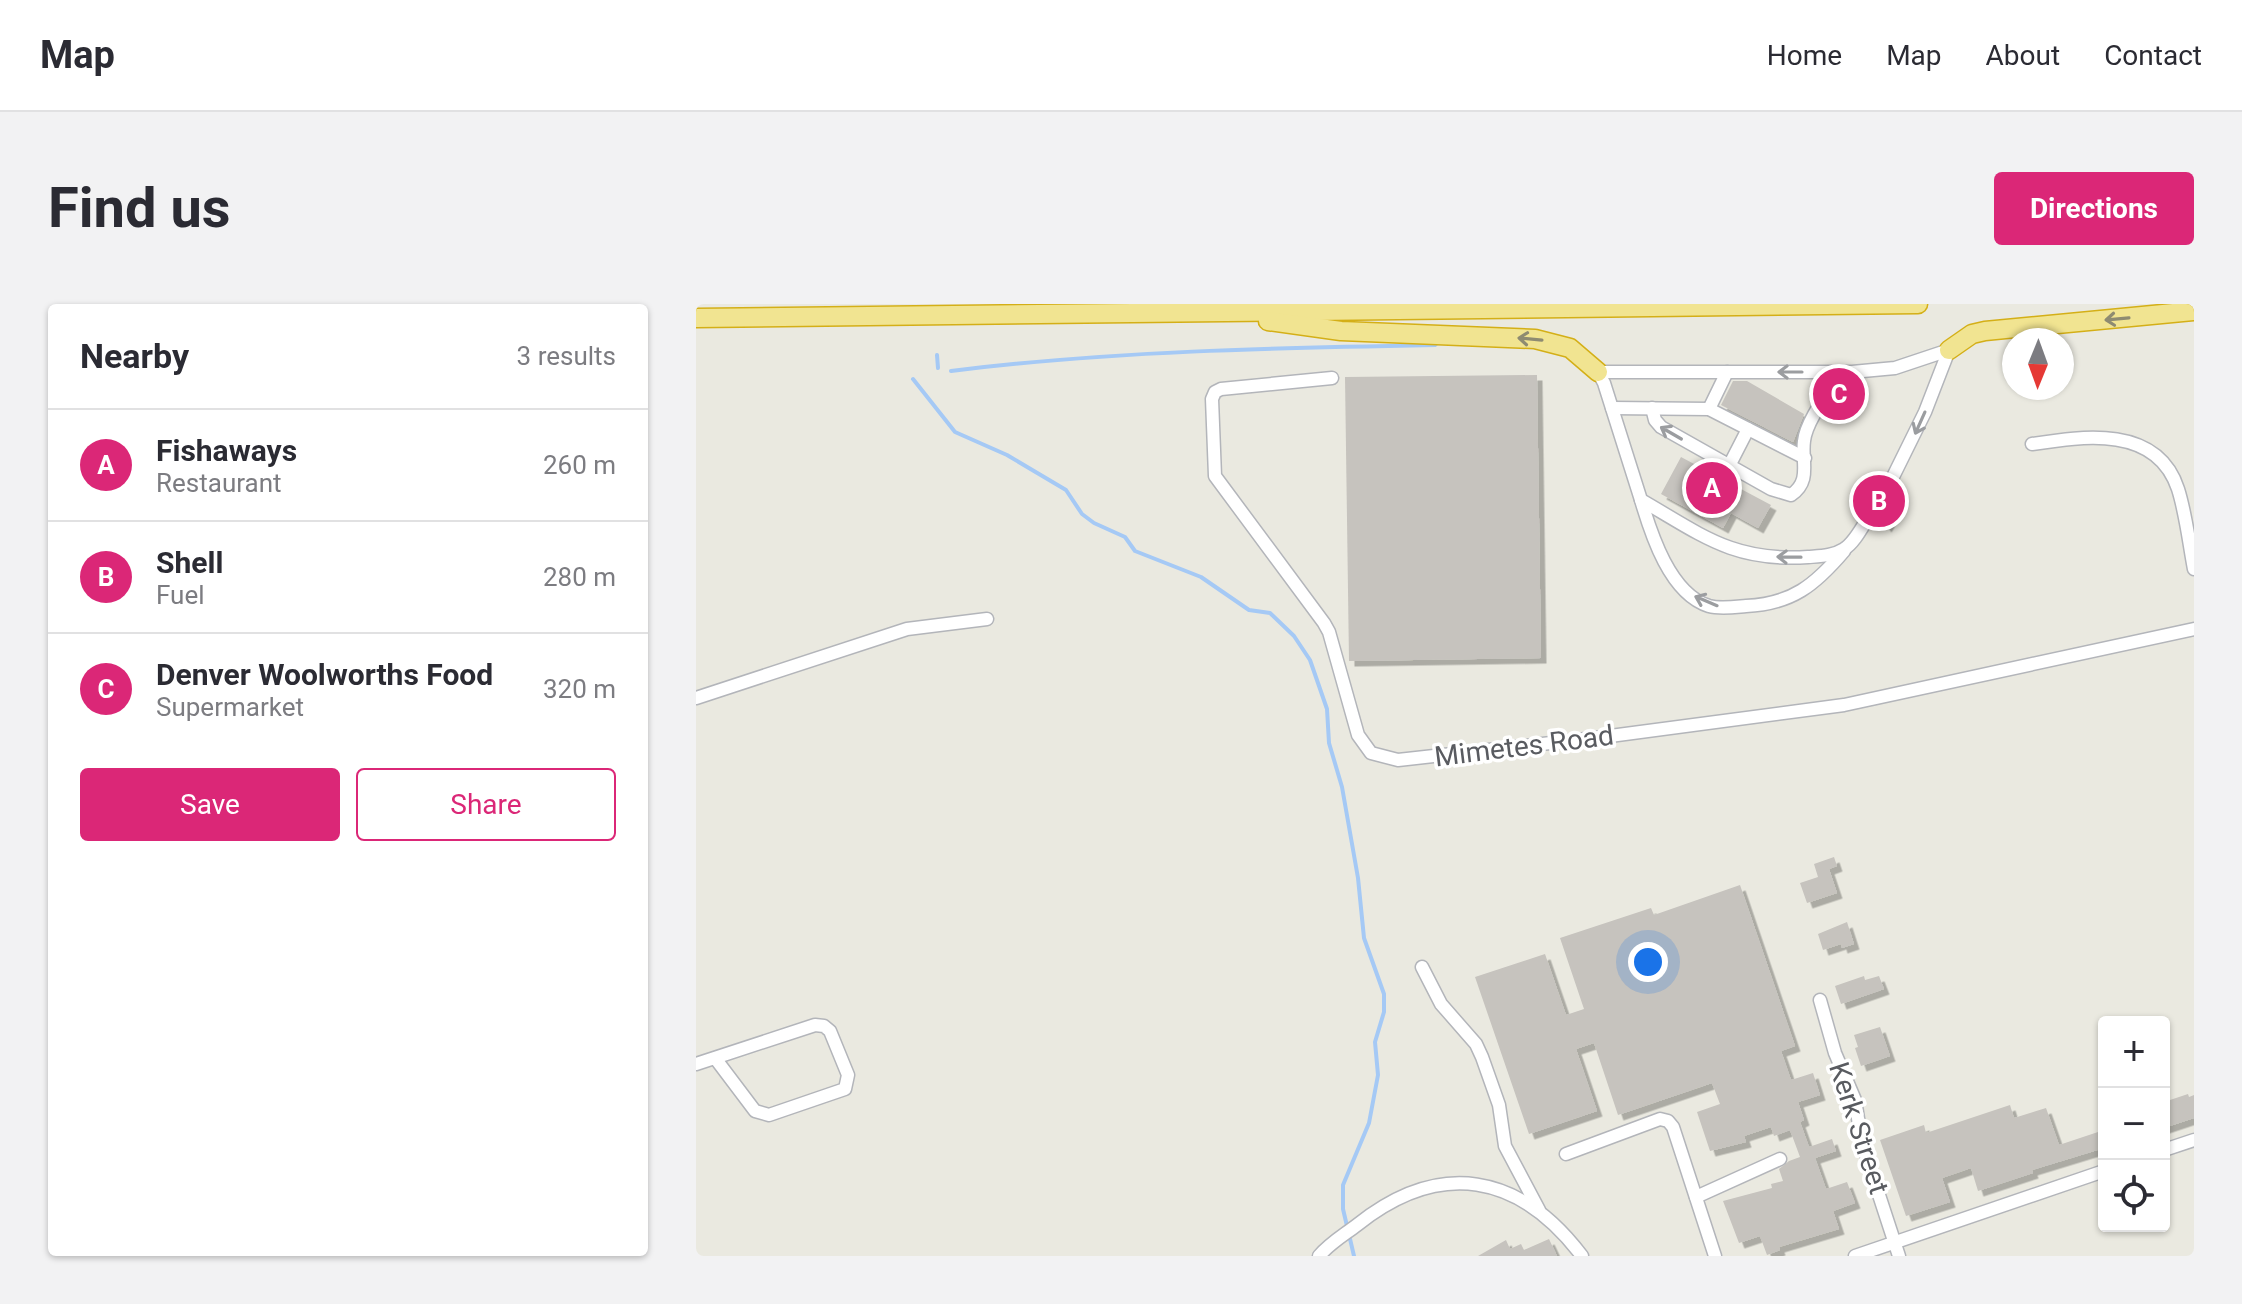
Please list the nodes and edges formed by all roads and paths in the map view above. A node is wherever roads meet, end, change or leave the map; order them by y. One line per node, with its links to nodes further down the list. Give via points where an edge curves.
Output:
1 (1918, 304): 3 (highway)
2 (2194, 311): 5 (highway, one-way to 5, via 1985,331)
3 (1203, 313): 4 (highway); 6 (highway, one-way to 3, via 1570,348 1535,339 1341,331)
4 (696, 318)
5 (1949, 350): 8 (street, via 1895,368); 17 (street, one-way to 17)
6 (1598, 372): 7 (street); 10 (street)
7 (1727, 372): 8 (street, one-way to 7); 12 (street)
8 (1841, 372): 15 (street, via 1804,439)
9 (1332, 378): 23 (street, Mimetes Road, via 1215,392 1215,476 1324,623 1358,735 1371,753 1384,759 1484,752 1832,707)
10 (1612, 408): 11 (street); 18 (street)
11 (1652, 408): 12 (street); 16 (street, one-way to 11, via 1661,427)
12 (1709, 409): 13 (street)
13 (1748, 429): 15 (street); 16 (street)
14 (2032, 444): 21 (street, via 2095,436 2146,448 2167,468 2177,488)
15 (1805, 458): 16 (street, via 1803,482 1791,495)
16 (1729, 466)
17 (1885, 493)
18 (1641, 500): 20 (street, one-way to 18, via 1792,558 1742,554); 20 (street, one-way to 18, via 1822,576 1791,598 1762,605 1708,606 1680,585 1667,566)
19 (1873, 510): 20 (street)
20 (1846, 548)
21 (2194, 569)
22 (987, 619): 24 (street, via 907,629)
23 (2194, 629)
24 (696, 698)
25 (1422, 967): 35 (street, via 1441,1004 1476,1044 1499,1105 1505,1146)
26 (1820, 1000): 36 (street, Kerk Street)
27 (715, 1058): 27 (street, via 824,1026 848,1083 845,1089 762,1114); 28 (street)
28 (696, 1064)
29 (2194, 1140): 30 (street)
30 (2170, 1148)
31 (1566, 1154): 34 (street, via 1660,1119 1668,1121)
32 (1780, 1159): 34 (street)
33 (2098, 1173): 36 (street)
34 (1696, 1197): 39 (street)
35 (1541, 1213): 37 (street, via 1481,1184 1421,1187 1371,1213); 38 (street)
36 (1895, 1243): 40 (street); 41 (street, Kerk Street)
37 (1319, 1256)
38 (1582, 1256)
39 (1715, 1256)
40 (1855, 1256)
41 (1899, 1256)

